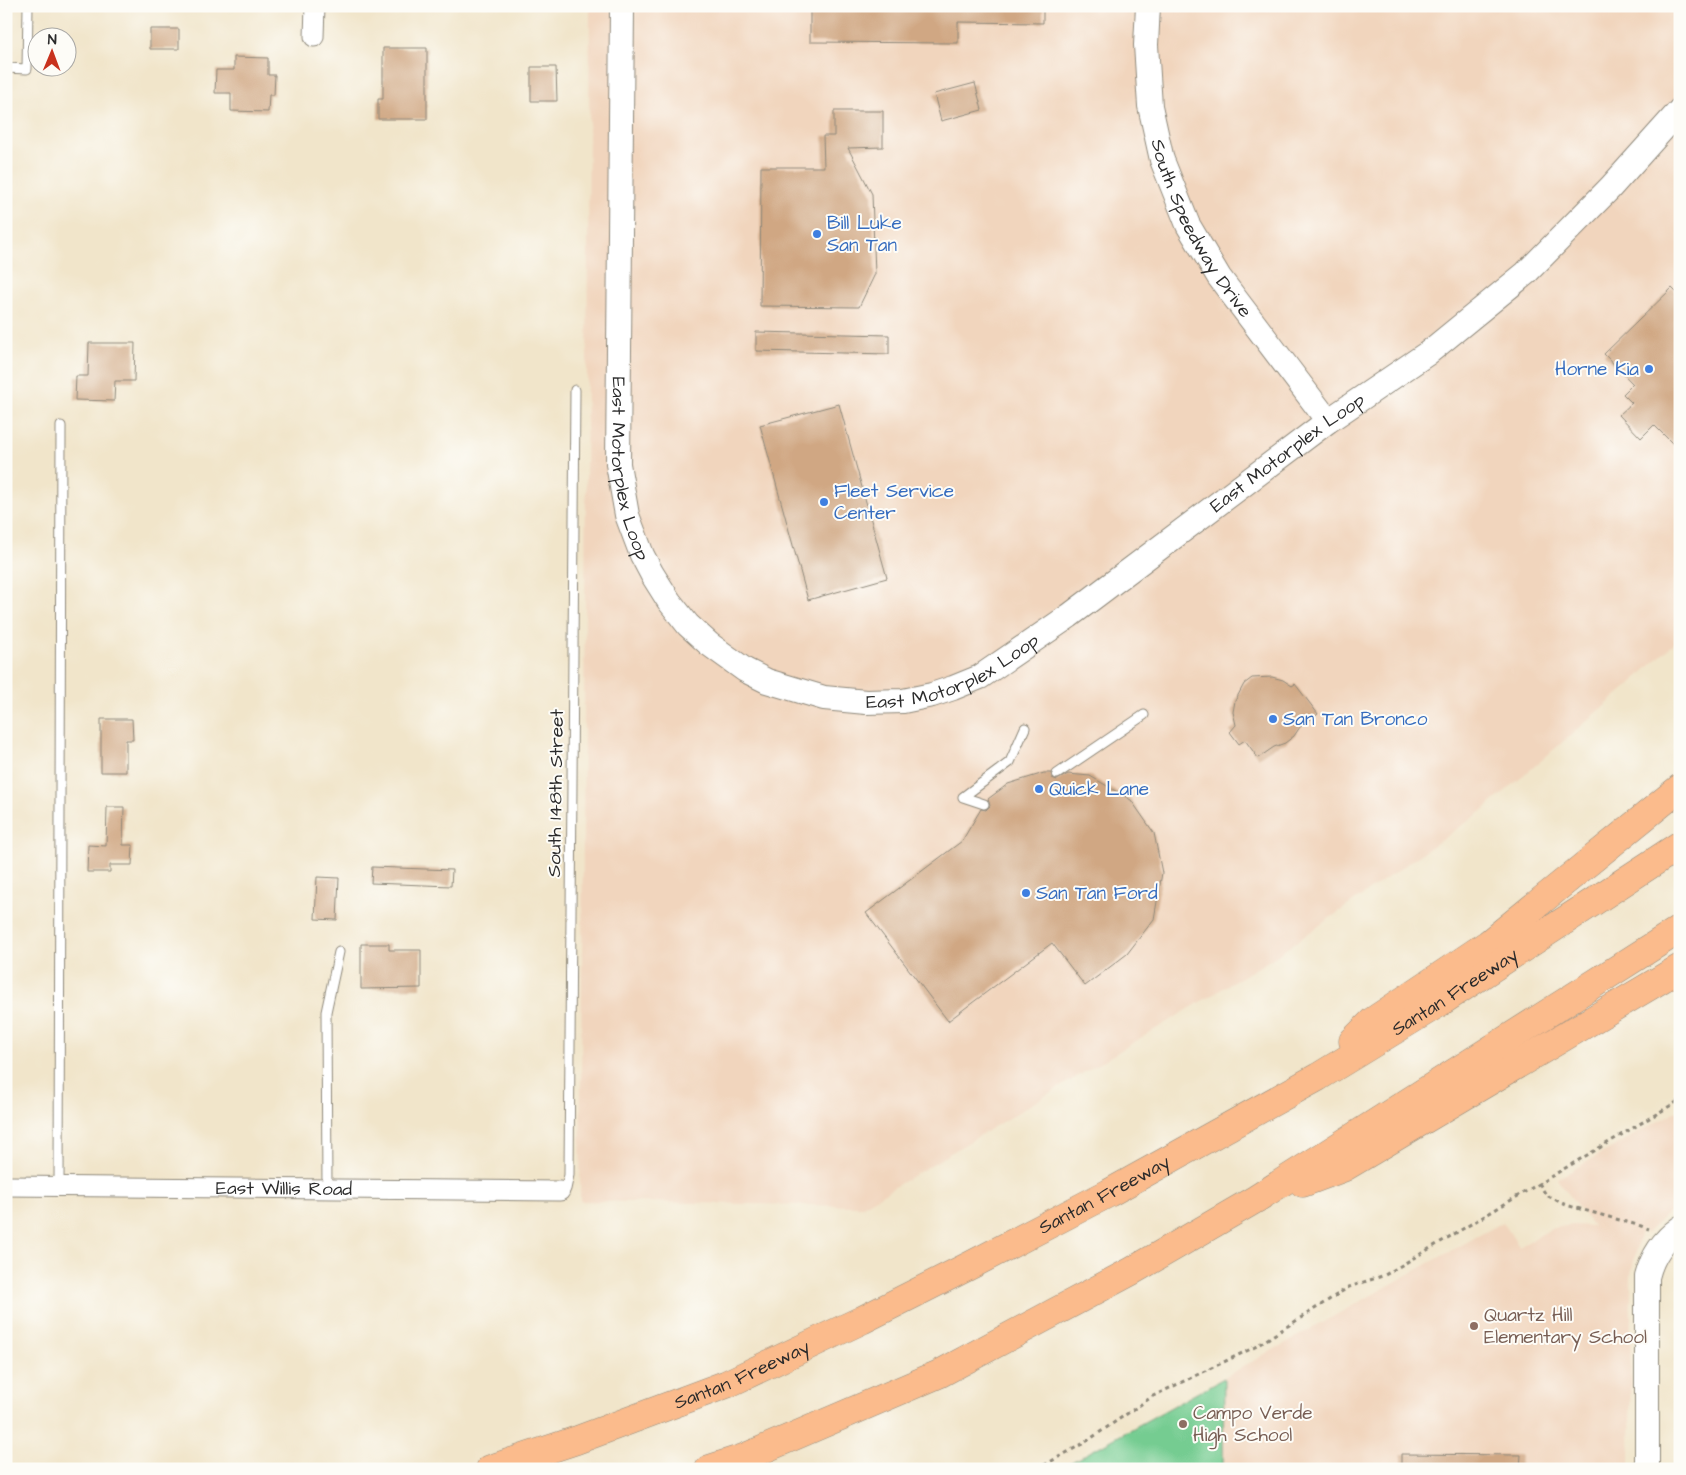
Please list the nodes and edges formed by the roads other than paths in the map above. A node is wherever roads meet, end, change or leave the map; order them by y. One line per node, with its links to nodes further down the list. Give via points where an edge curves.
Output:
1 (28, 6): 6 (lane, via 27,69)
2 (315, 6): 5 (street)
3 (622, 6): 9 (street, East Motorplex Loop, via 618,464 627,515 642,555 669,601 688,625 745,670 766,681 816,696 866,702 903,701 932,695 980,677 1069,616)
4 (1148, 6): 9 (street, South Speedway Drive, via 1146,45 1150,106 1162,160 1184,216 1219,277)
5 (314, 37)
6 (6, 68)
7 (1680, 110): 9 (street, East Motorplex Loop, via 1610,188 1526,273 1428,353)
8 (575, 390): 24 (lane, South 148th Street, via 569,1175 566,1189)
9 (1328, 421)
10 (61, 426): 22 (lane)
11 (1144, 715): 13 (lane)
12 (1024, 728): 15 (lane, via 1010,762 963,797)
13 (1056, 774)
14 (1680, 788): 20 (highway, via 1488,944 1373,1021)
15 (984, 804)
16 (1680, 845): 20 (highway, Santan Freeway, via 1439,1003)
17 (1680, 929): 25 (highway)
18 (339, 952): 23 (lane, via 326,1012)
19 (1680, 968): 25 (highway, via 1343,1168)
20 (1318, 1077): 27 (highway, Santan Freeway, via 971,1266 727,1384)
21 (6, 1186): 22 (street, East Willis Road)
22 (59, 1187): 23 (street, East Willis Road)
23 (327, 1189): 24 (street, East Willis Road)
24 (560, 1191)
25 (1256, 1199): 28 (highway, via 1132,1271 939,1374 743,1458)
26 (1674, 1233): 29 (street, via 1651,1263 1647,1277)
27 (490, 1469)
28 (709, 1469)
29 (1647, 1469)

